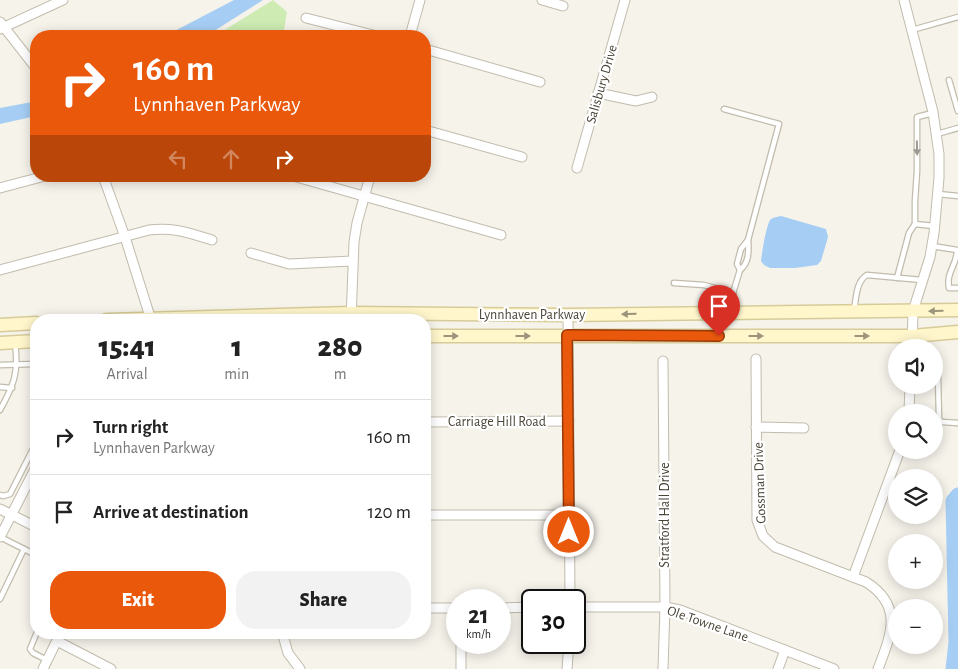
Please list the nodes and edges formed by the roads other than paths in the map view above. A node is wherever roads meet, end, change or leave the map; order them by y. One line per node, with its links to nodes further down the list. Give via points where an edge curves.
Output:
1 (63, 0): 9 (street)
2 (420, 0): 11 (street)
3 (542, 0): 6 (street)
4 (625, 0): 17 (street, Salisbury Drive)
5 (904, 0): 12 (street)
6 (563, 6)
7 (958, 16): 12 (lane)
8 (306, 18): 10 (street)
9 (2, 26): 14 (street)
10 (353, 30)
11 (412, 30)
12 (912, 30): 21 (street)
13 (431, 51): 16 (street)
14 (30, 61)
15 (949, 80): 20 (lane)
16 (540, 82)
17 (598, 93): 18 (street, via 636,100); 26 (street, Salisbury Drive)
18 (652, 98)
19 (724, 109): 40 (lane, via 779,124)
20 (958, 111)
21 (933, 113): 24 (street); 35 (lane, one-way to 35, via 917,117)
22 (958, 128): 24 (lane)
23 (431, 132): 25 (street)
24 (937, 134): 32 (street)
25 (522, 157)
26 (577, 168)
27 (30, 180): 31 (street)
28 (105, 182): 38 (street)
29 (315, 182): 33 (street)
30 (368, 182): 33 (street)
31 (0, 188)
32 (938, 194): 34 (lane); 36 (street)
33 (364, 195): 37 (street); 45 (street)
34 (958, 196)
35 (915, 224): 36 (lane); 48 (lane)
36 (935, 226): 41 (street)
37 (501, 235)
38 (126, 237): 39 (street, via 164,228 179,229); 46 (street); 57 (street)
39 (212, 240)
40 (748, 240): 47 (lane, via 749,252 745,266); 47 (lane, via 741,249 737,264)
41 (932, 246): 42 (lane); 49 (street)
42 (958, 250): 44 (lane)
43 (251, 253): 45 (street, via 289,264)
44 (958, 259): 51 (lane, via 951,268 948,281 950,288)
45 (352, 262): 58 (street)
46 (0, 270)
47 (740, 270): 52 (lane)
48 (898, 278): 49 (lane); 54 (lane, via 863,277 859,282)
49 (922, 280): 55 (street)
50 (674, 283): 52 (lane, via 704,285)
51 (958, 288)
52 (733, 293): 56 (lane)
53 (958, 310): 55 (main road, Lynnhaven Parkway, one-way to 55)
54 (854, 311): 55 (main road, Lynnhaven Parkway); 56 (main road, Lynnhaven Parkway)
55 (913, 311): 66 (street)
56 (735, 312): 59 (main road, Lynnhaven Parkway, one-way to 59)
57 (149, 314)
58 (351, 314)
59 (568, 315): 60 (main road, Lynnhaven Parkway); 64 (street)
60 (431, 316)
61 (30, 323): 62 (main road)
62 (0, 324)
63 (958, 332): 67 (main road, Lynnhaven Parkway)
64 (567, 335): 65 (main road, Lynnhaven Parkway, one-way to 64); 70 (main road, Lynnhaven Parkway, one-way to 70); 81 (street)
65 (431, 336)
66 (912, 339)
67 (926, 339)
68 (30, 341): 69 (main road)
69 (14, 342): 71 (main road); 75 (lane)
70 (888, 342)
71 (0, 343)
72 (756, 360): 84 (street, Gossman Drive)
73 (663, 361): 102 (street, Stratford Hall Drive)
74 (0, 364): 75 (lane)
75 (17, 364): 76 (lane); 78 (lane)
76 (30, 364)
77 (0, 387): 78 (lane)
78 (12, 388): 80 (lane)
79 (938, 394): 83 (lane, via 939,419)
80 (0, 410)
81 (568, 421): 82 (street, Carriage Hill Road); 91 (street)
82 (431, 422)
83 (958, 423)
84 (756, 427): 85 (street); 98 (street, Gossman Drive, via 757,520 763,536 775,547)
85 (804, 428)
86 (30, 455): 89 (lane, via 10,494)
87 (897, 459): 98 (street)
88 (30, 479): 92 (street)
89 (0, 495)
90 (0, 509): 92 (street)
91 (569, 514): 93 (street); 99 (street)
92 (11, 515): 94 (street); 95 (street)
93 (431, 515)
94 (30, 524)
95 (0, 537): 96 (lane)
96 (24, 549): 97 (lane); 100 (lane)
97 (30, 552)
98 (853, 577): 120 (street, Gossman Drive, via 878,592 892,618 891,634)
99 (570, 589)
100 (0, 598)
101 (586, 607): 102 (street, Ole Towne Lane)
102 (665, 607): 108 (street, Ole Towne Lane); 117 (street, Stratford Hall Drive)
103 (431, 608): 104 (street)
104 (446, 608)
105 (34, 639): 111 (lane, via 30,649)
106 (284, 639): 114 (street, via 288,654)
107 (57, 641): 111 (street); 113 (street)
108 (785, 650): 118 (street); 119 (street, Ole Towne Lane)
109 (461, 654): 115 (street)
110 (569, 654): 116 (street)
111 (47, 660): 112 (street)
112 (43, 669)
113 (111, 669)
114 (300, 669)
115 (461, 669)
116 (567, 669)
117 (662, 669)
118 (778, 669)
119 (834, 669)
120 (878, 669)

